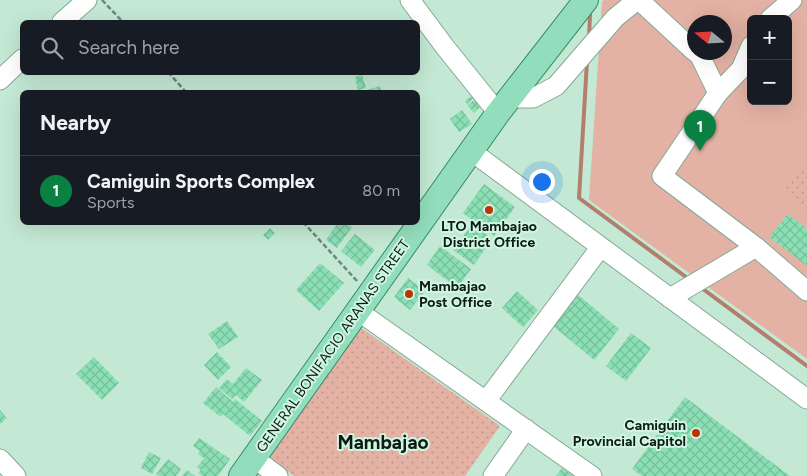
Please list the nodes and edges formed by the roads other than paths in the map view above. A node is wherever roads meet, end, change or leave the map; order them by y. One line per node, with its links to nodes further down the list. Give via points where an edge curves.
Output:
1 (87, 0): 7 (street)
2 (410, 0): 14 (street, via 444,47)
3 (638, 0): 8 (street); 14 (street, via 615,18 556,86 533,98)
4 (792, 0): 6 (street)
5 (581, 7): 14 (main road, GENERAL BONIFACIO ARANAS STREET)
6 (775, 15)
7 (64, 20)
8 (687, 45)
9 (747, 55): 13 (street, via 741,69)
10 (702, 60): 13 (street)
11 (20, 61): 12 (street)
12 (0, 80)
13 (718, 94): 18 (street, via 662,176)
14 (504, 105): 15 (main road, GENERAL BONIFACIO ARANAS STREET)
15 (471, 151): 16 (main road, GENERAL BONIFACIO ARANAS STREET); 19 (street)
16 (420, 223)
17 (419, 225): 22 (main road, GENERAL BONIFACIO ARANAS STREET)
18 (756, 247): 20 (street); 21 (street)
19 (600, 248): 21 (street); 24 (street)
20 (807, 291)
21 (670, 298): 23 (street)
22 (364, 303): 24 (street); 27 (main road, GENERAL BONIFACIO ARANAS STREET)
23 (807, 399)
24 (486, 401): 25 (street)
25 (526, 430): 30 (street); 31 (street)
26 (0, 459): 28 (street)
27 (247, 467): 29 (street)
28 (16, 476)
29 (278, 476)
30 (492, 476)
31 (592, 476)

